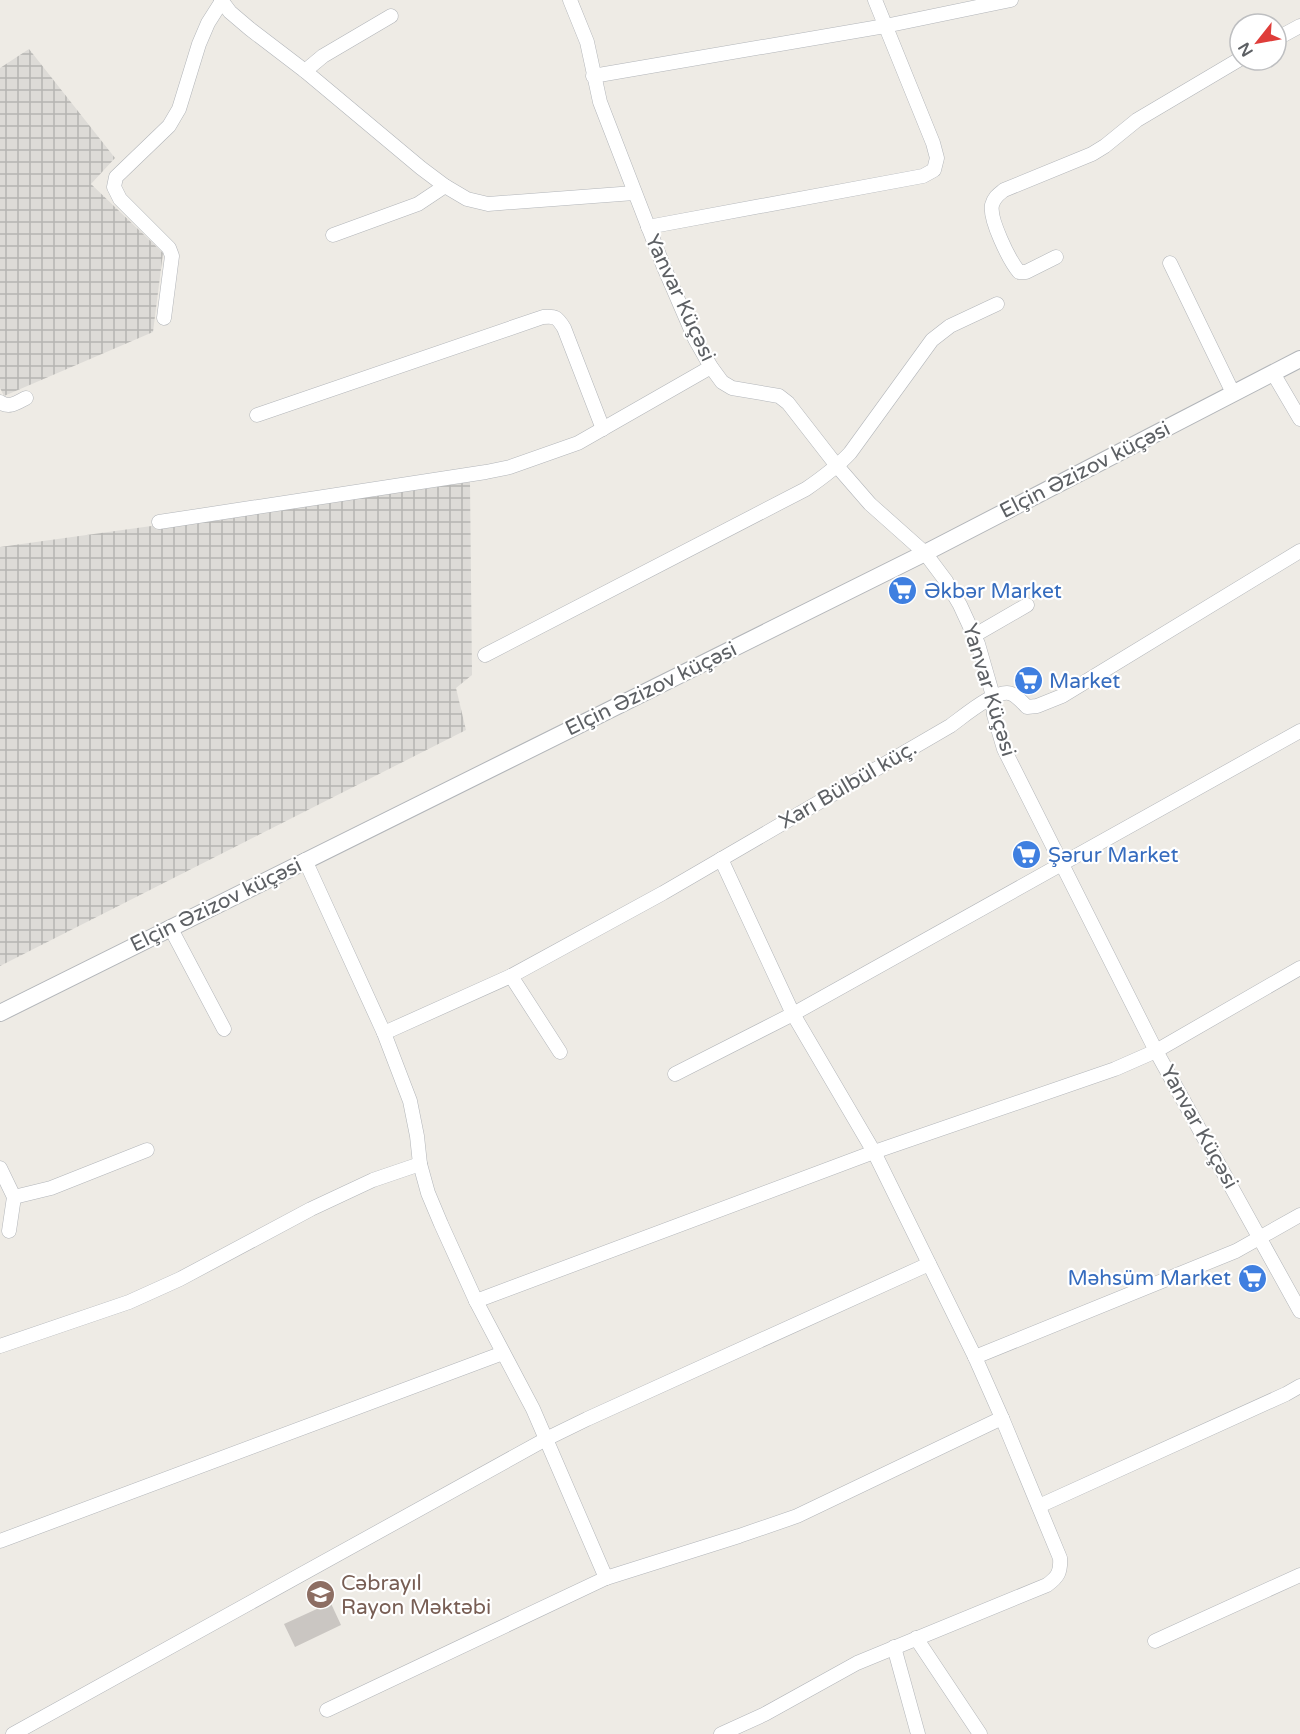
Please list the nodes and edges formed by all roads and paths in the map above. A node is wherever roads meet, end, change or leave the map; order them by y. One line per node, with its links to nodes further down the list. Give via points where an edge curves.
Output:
1 (221, 0): 8 (street, via 250,29); 17 (street, via 199,44 179,109 169,126 116,177 114,187 120,199 169,248 172,256)
2 (570, 0): 9 (street, Yanvar Küçəsi, via 586,42)
3 (875, 0): 6 (street)
4 (1011, 0): 6 (street)
5 (391, 16): 8 (street)
6 (885, 26): 9 (street); 12 (street, via 933,143 937,158 934,170 923,176)
7 (1228, 65): 14 (street, via 1137,120 1105,146 995,198 993,217 1019,272)
8 (305, 71): 10 (street)
9 (593, 76): 11 (street, Yanvar Küçəsi)
10 (445, 186): 11 (street, via 467,199 488,204); 13 (street, via 418,204)
11 (634, 193): 12 (street, Yanvar Küçəsi)
12 (648, 227): 19 (street, Yanvar Küçəsi, via 695,339)
13 (333, 236)
14 (1056, 258)
15 (1170, 263): 21 (street)
16 (997, 304): 27 (street, via 950,326 932,340)
17 (164, 318)
18 (1300, 359): 20 (street, Elçin Əzizov küçəsi)
19 (711, 367): 26 (street); 27 (street, Yanvar Küçəsi, via 732,388 779,396 788,403)
20 (1273, 373): 21 (street, Elçin Əzizov küçəsi); 25 (street)
21 (1233, 393): 30 (street, Elçin Əzizov küçəsi)
22 (26, 398): 23 (street, via 12,405)
23 (0, 402)
24 (257, 415): 26 (street, via 554,316 564,328)
25 (1300, 419)
26 (603, 429): 28 (street, via 578,443 510,467)
27 (837, 466): 30 (street, Yanvar Küçəsi, via 870,504); 33 (street, via 806,489)
28 (159, 522)
29 (1300, 551): 34 (street, via 1062,696 1027,707 1012,694)
30 (925, 553): 32 (street, Yanvar Küçəsi, via 946,581); 37 (street, Elçin Əzizov küçəsi)
31 (1027, 605): 32 (street)
32 (975, 635): 34 (street, Yanvar Küçəsi)
33 (485, 655)
34 (993, 696): 36 (street, Xarı Bülbül küç., via 950,726); 38 (street, Yanvar Küçəsi, via 993,715 1004,749)
35 (1300, 731): 38 (street)
36 (721, 859): 41 (street, Xarı Bülbül küç.); 43 (street)
37 (305, 860): 39 (street, Elçin Əzizov küçəsi); 45 (street)
38 (1061, 863): 43 (street); 46 (street, Yanvar Küçəsi)
39 (170, 927): 42 (street, Elçin Əzizov küçəsi); 44 (street)
40 (1300, 968): 46 (street)
41 (511, 976): 45 (street, Xarı Bülbül küç.); 47 (street)
42 (0, 1013)
43 (793, 1014): 48 (street); 50 (street)
44 (224, 1029)
45 (384, 1032): 51 (street, via 410,1101)
46 (1156, 1051): 50 (street, via 1115,1069); 56 (street, Yanvar Küçəsi)
47 (560, 1052)
48 (675, 1074)
49 (147, 1150): 53 (street, via 51,1188)
50 (874, 1152): 57 (street); 58 (street)
51 (420, 1164): 58 (street, via 428,1193); 60 (street, via 373,1180 311,1209 129,1302)
52 (0, 1168): 53 (street)
53 (15, 1197): 55 (street)
54 (1300, 1215): 56 (street)
55 (9, 1231)
56 (1260, 1238): 59 (street, Yanvar Küçəsi); 62 (street)
57 (929, 1264): 62 (street); 65 (street)
58 (476, 1301): 61 (street)
59 (1300, 1311)
60 (0, 1346)
61 (503, 1353): 65 (street); 67 (street)
62 (975, 1357): 64 (street)
63 (1300, 1386): 66 (street)
64 (1002, 1418): 66 (street); 69 (street, via 797,1516)
65 (546, 1439): 69 (street); 74 (street)
66 (1039, 1506): 70 (street, via 1060,1558 1061,1570 1056,1579)
67 (0, 1541)
68 (1300, 1575): 71 (street)
69 (606, 1578): 73 (street)
70 (916, 1638): 72 (street); 77 (street)
71 (1155, 1641)
72 (894, 1647): 75 (street); 76 (street)
73 (327, 1710)
74 (13, 1734)
75 (721, 1734)
76 (918, 1734)
77 (980, 1734)

